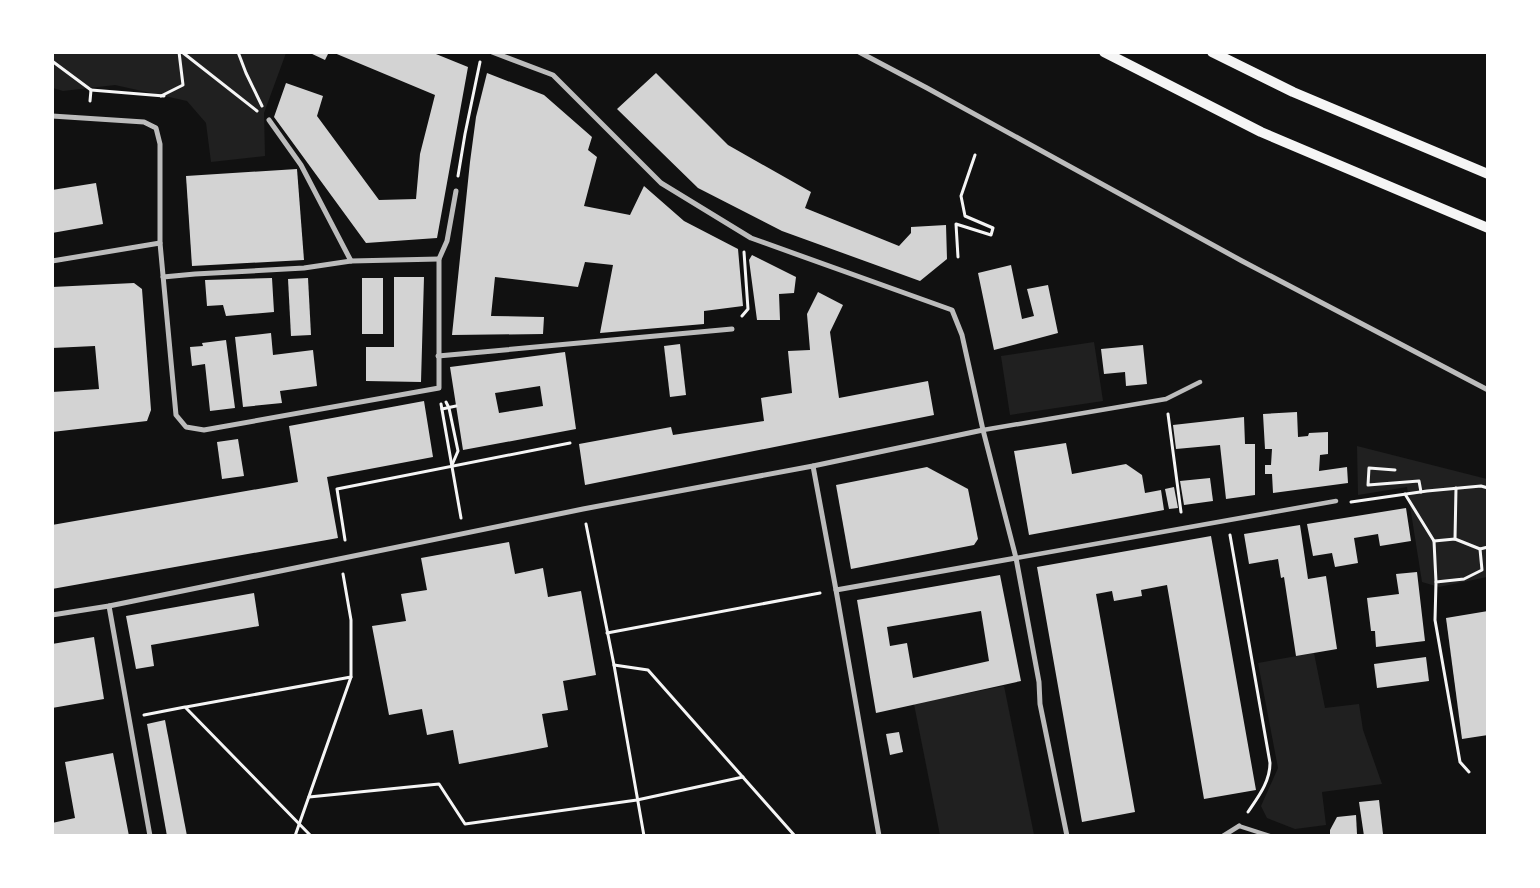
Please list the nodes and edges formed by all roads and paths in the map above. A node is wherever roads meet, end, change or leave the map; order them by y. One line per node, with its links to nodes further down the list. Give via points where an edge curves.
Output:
1 (181, 52): 9 (path, via 183,85 162,96); 12 (path)
2 (238, 52): 12 (path)
3 (492, 52): 34 (street, via 553,75 661,183 751,238 952,310 962,335)
4 (859, 52): 29 (street, via 1242,261)
5 (1104, 52): 16 (main road, via 1261,132)
6 (1212, 52): 14 (main road, via 1293,92)
7 (52, 61): 9 (path)
8 (477, 70): 15 (path)
9 (91, 90): 11 (path)
10 (52, 116): 11 (street)
11 (88, 120): 17 (street, via 144,122 156,128 160,144)
12 (270, 120): 22 (street, via 301,165)
13 (975, 155): 19 (path, via 961,196 965,216 993,228 991,235 956,224)
14 (1488, 174)
15 (456, 191): 20 (street, via 447,241)
16 (1488, 228)
17 (160, 243): 21 (street); 23 (street)
18 (744, 252): 24 (path)
19 (958, 257)
20 (439, 260): 22 (street); 26 (street)
21 (52, 261)
22 (351, 261): 23 (street, via 304,268)
23 (163, 278): 28 (street, via 176,415 186,427 204,430)
24 (748, 309)
25 (732, 329): 26 (street)
26 (438, 356): 28 (street)
27 (1200, 382): 34 (street, via 1166,399)
28 (438, 388): 31 (path); 32 (path)
29 (1488, 390)
30 (456, 406): 31 (path)
31 (450, 408): 32 (path); 36 (path, via 458,451)
32 (442, 409): 36 (path)
33 (1169, 425): 48 (path)
34 (983, 430): 37 (street); 53 (street)
35 (570, 443): 36 (path)
36 (451, 466): 43 (path); 47 (path, via 337,489)
37 (812, 466): 45 (street); 56 (street)
38 (1395, 470): 41 (path, via 1369,468 1368,486 1419,480)
39 (1456, 488): 40 (path); 41 (path); 49 (path)
40 (1488, 488)
41 (1421, 492): 42 (path)
42 (1405, 494): 44 (path, via 1352,502); 50 (path)
43 (457, 500)
44 (1336, 501): 46 (street)
45 (583, 509): 54 (street); 59 (path)
46 (1228, 520): 48 (street); 69 (path, via 1270,763 1265,785)
47 (341, 521)
48 (1183, 528): 53 (street)
49 (1455, 539): 50 (path); 52 (path)
50 (1434, 541): 55 (path)
51 (1488, 547): 52 (path)
52 (1480, 549): 55 (path, via 1482,570 1464,579)
53 (1016, 558): 56 (street); 76 (street, via 1039,682 1040,704)
54 (340, 559): 57 (street); 61 (path, via 351,620)
55 (1436, 582): 64 (path, via 1435,620 1454,730 1460,762)
56 (836, 590): 59 (path); 75 (street)
57 (108, 606): 58 (street); 63 (street)
58 (52, 615)
59 (607, 633): 60 (path)
60 (614, 665): 65 (path, via 648,670); 67 (path)
61 (351, 677): 62 (path); 66 (path)
62 (185, 707): 63 (path); 68 (path)
63 (129, 717): 70 (street)
64 (1470, 772)
65 (743, 776): 67 (path); 74 (path)
66 (309, 797): 67 (path, via 439,784 465,824); 68 (path)
67 (637, 800): 73 (path)
68 (299, 824): 71 (path); 72 (path)
69 (1239, 826): 77 (street); 78 (lane)
70 (150, 836)
71 (295, 836)
72 (311, 836)
73 (644, 836)
74 (795, 836)
75 (879, 836)
76 (1067, 836)
77 (1223, 836)
78 (1270, 836)

